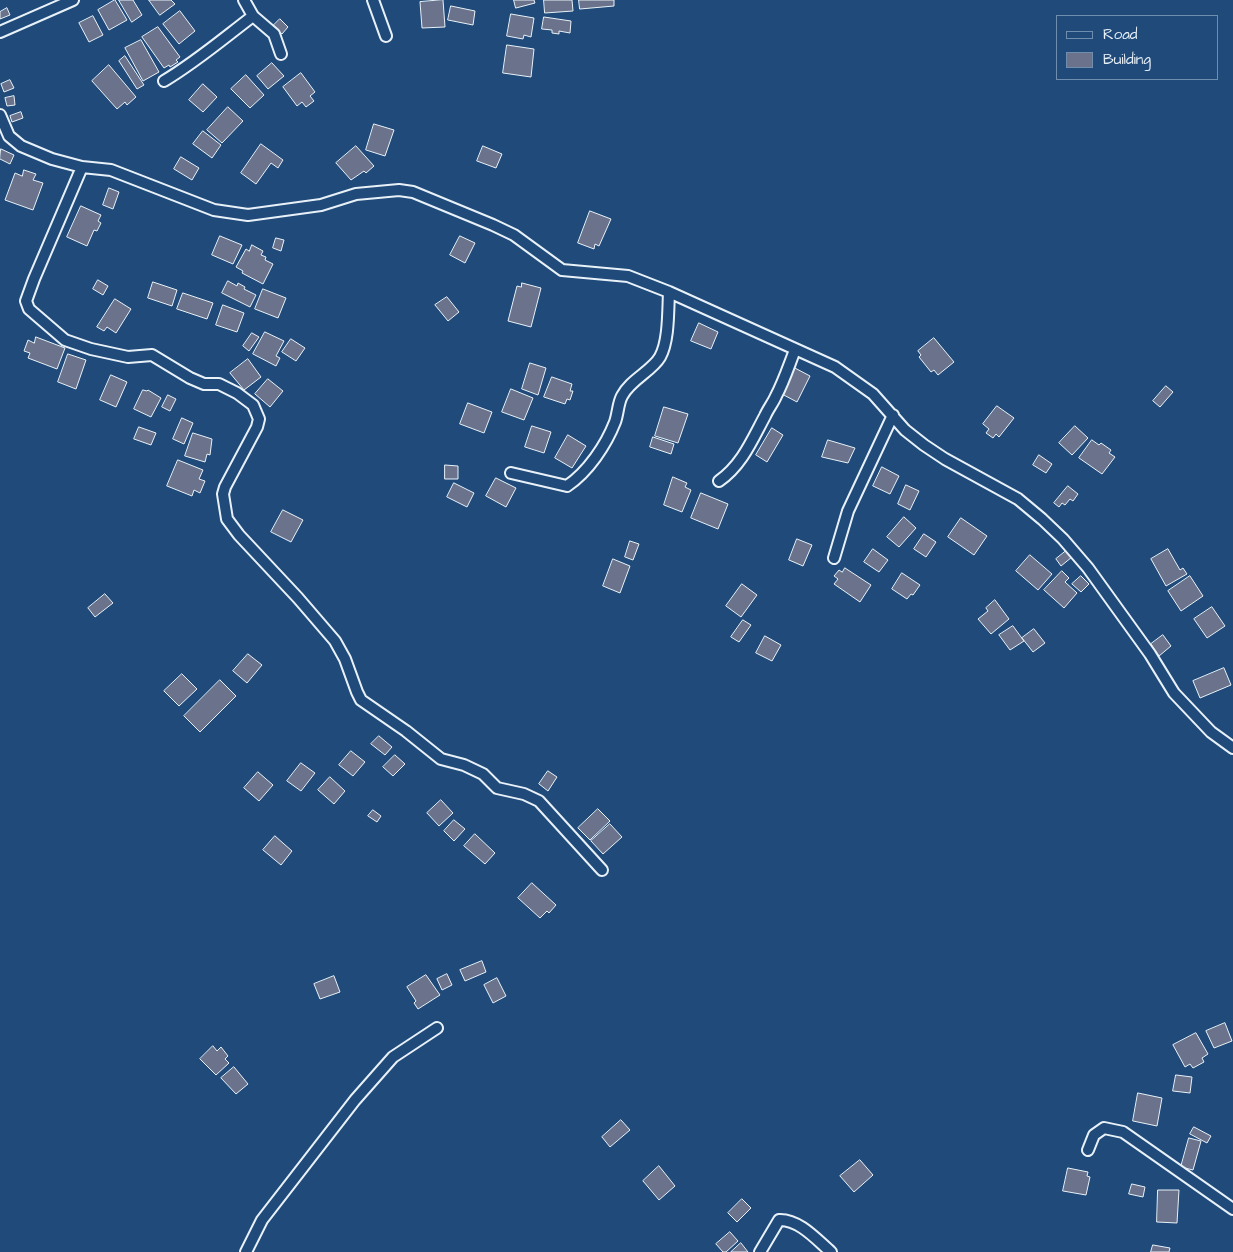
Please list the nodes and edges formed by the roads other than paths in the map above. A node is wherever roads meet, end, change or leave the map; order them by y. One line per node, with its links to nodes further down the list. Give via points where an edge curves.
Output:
1 (73, 0): 5 (street)
2 (244, 0): 4 (street)
3 (373, 0): 6 (street)
4 (254, 16): 7 (street, via 274,34); 8 (street, via 195,62)
5 (0, 32)
6 (386, 36)
7 (281, 54)
8 (164, 81)
9 (0, 115): 10 (street, via 9,136 21,146)
10 (82, 167): 11 (street, via 111,170 214,210 248,215 321,205 356,194 413,192 507,232 562,270 628,276); 18 (street, via 34,279 26,301 29,309 65,340 128,357 152,355 190,378 204,384 219,384 238,393 253,405 259,418 257,427 223,494 227,519 335,641 361,700 441,759 483,774 497,788 539,801)
11 (669, 292): 12 (street); 14 (street, via 665,340 660,358 621,396 615,421 602,446 578,478 567,486)
12 (795, 350): 13 (street, via 835,367 873,394); 15 (street, via 753,442 746,454)
13 (893, 415): 16 (street, via 848,511); 17 (street, via 906,430 945,459 1018,498 1063,539 1150,654 1174,693 1211,732)
14 (511, 473)
15 (719, 481)
16 (834, 558)
17 (1233, 748)
18 (602, 870)
19 (437, 1028): 22 (street, via 393,1057 355,1100 262,1220)
20 (1088, 1150): 21 (street, via 1094,1134 1104,1128 1123,1132)
21 (1233, 1210)
22 (246, 1252)
23 (760, 1252): 24 (street, via 779,1220 789,1220)
24 (832, 1252)

